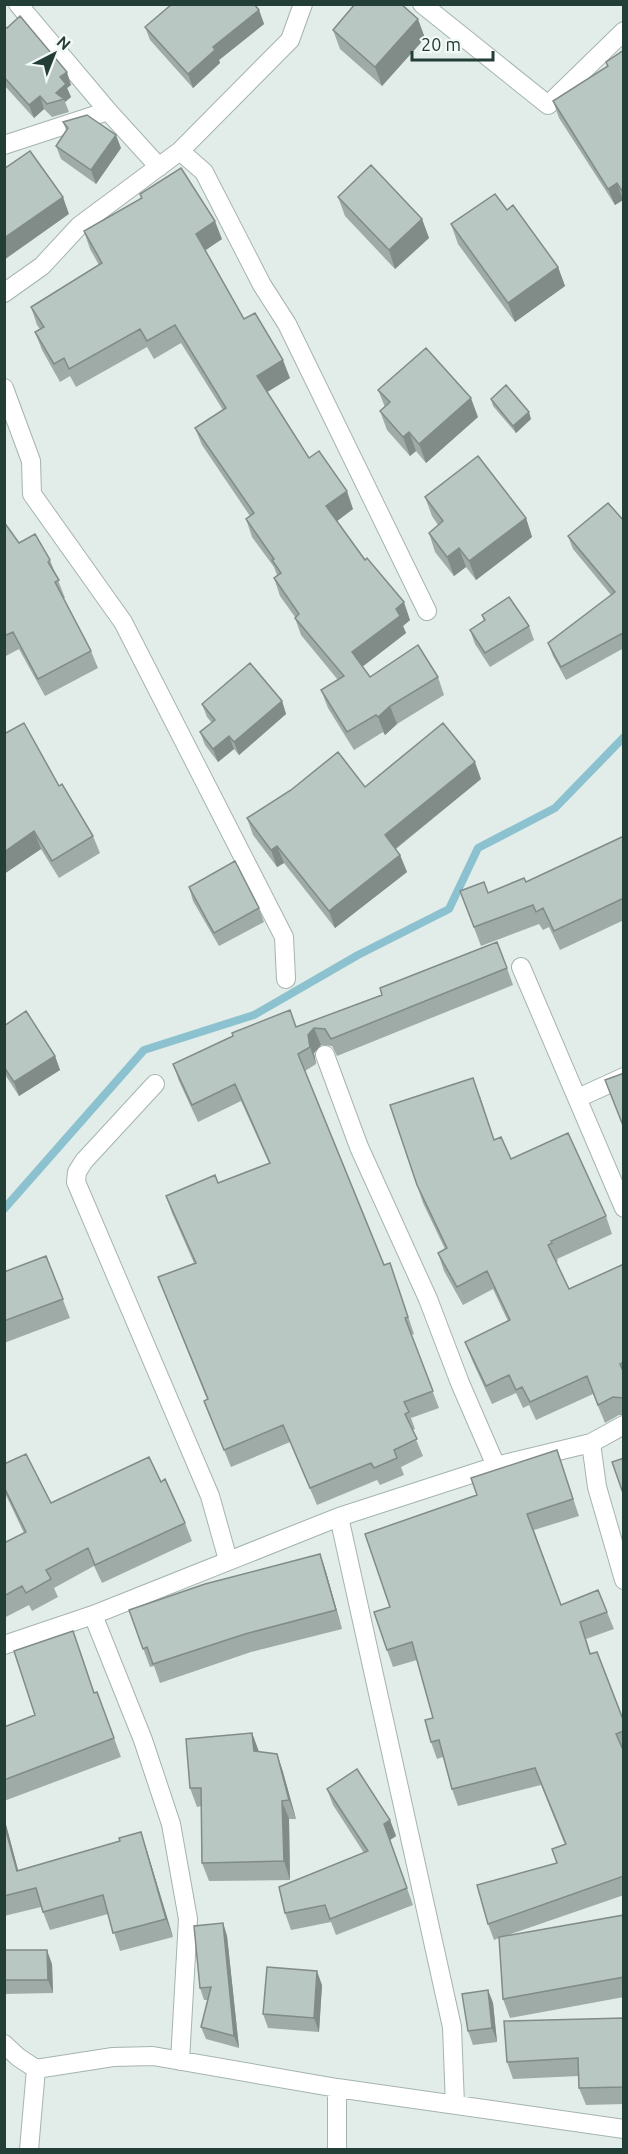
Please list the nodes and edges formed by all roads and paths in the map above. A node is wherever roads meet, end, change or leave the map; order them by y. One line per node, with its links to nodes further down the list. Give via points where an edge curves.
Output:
1 (18, 4): 5 (street)
2 (303, 4): 7 (street, via 290,40)
3 (422, 4): 4 (street, via 548,105)
4 (624, 31)
5 (108, 111): 6 (street); 8 (street)
6 (4, 145)
7 (180, 152): 8 (street); 11 (street, via 204,171 262,285 287,324)
8 (159, 167): 9 (street, via 80,226 42,266)
9 (4, 293)
10 (4, 388): 13 (street, via 31,461 32,495 123,622 284,937)
11 (427, 611)
12 (521, 967): 17 (street)
13 (286, 979)
14 (325, 1055): 21 (street, via 359,1147 428,1299)
15 (624, 1077): 17 (street)
16 (155, 1084): 23 (street, via 84,1161 76,1182 210,1496)
17 (578, 1098): 18 (street)
18 (624, 1208)
19 (624, 1425): 20 (street)
20 (591, 1443): 21 (street); 24 (street, via 597,1487)
21 (495, 1466): 22 (street)
22 (339, 1517): 23 (street); 31 (street, via 452,2027)
23 (228, 1560): 25 (street)
24 (624, 1580)
25 (93, 1615): 26 (street); 28 (street, via 143,1740 171,1824 189,1919)
26 (4, 1645)
27 (4, 2044): 29 (street)
28 (180, 2061): 29 (street, via 153,2056 113,2057); 30 (street)
29 (36, 2069): 33 (street)
30 (337, 2088): 31 (street); 34 (street)
31 (455, 2105): 32 (street)
32 (624, 2129)
33 (29, 2150)
34 (337, 2150)

